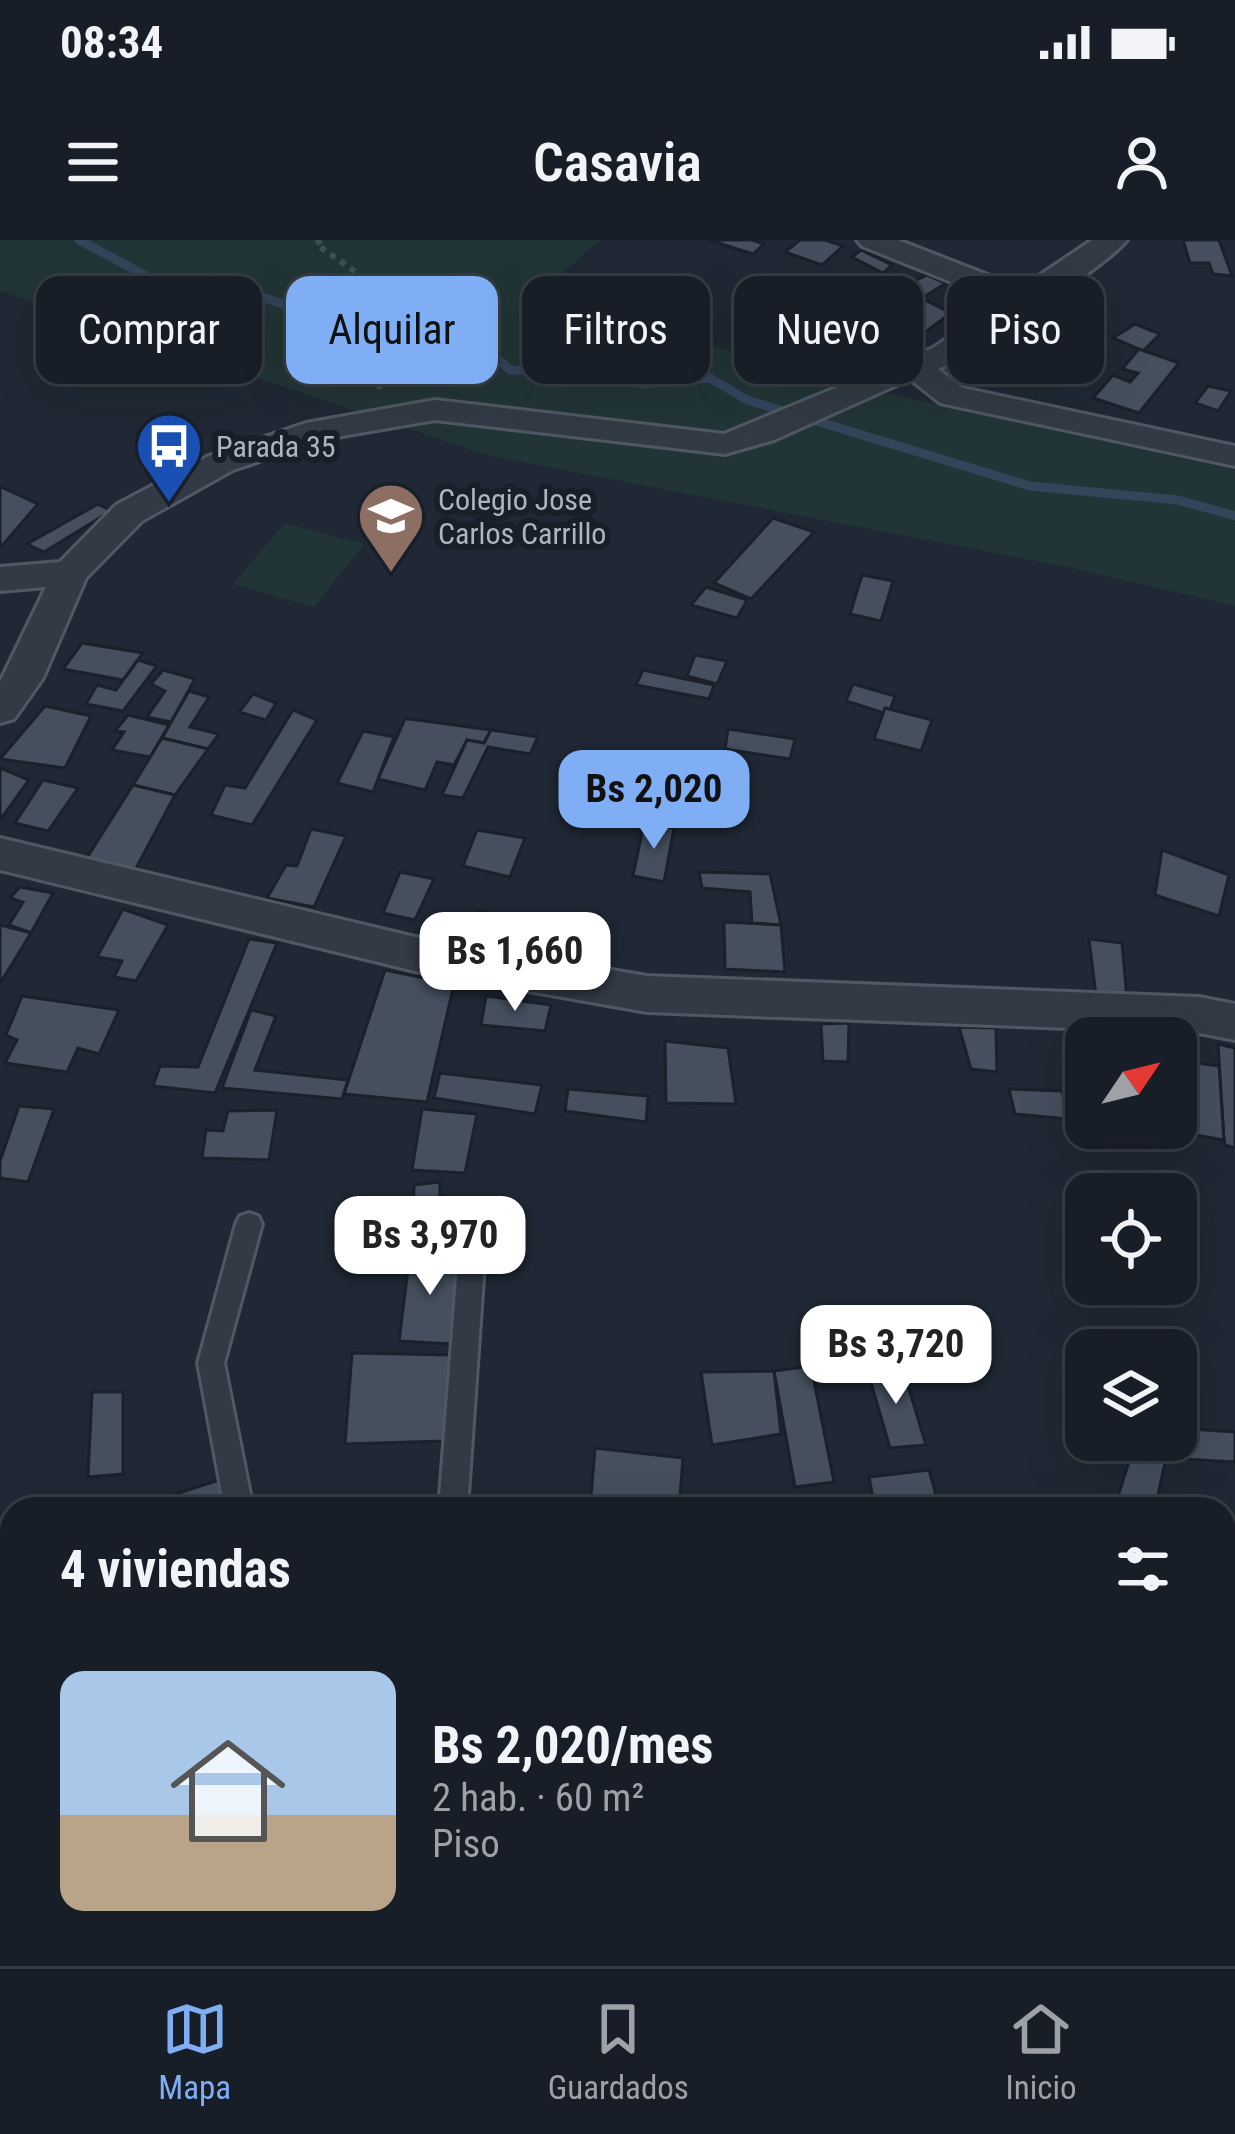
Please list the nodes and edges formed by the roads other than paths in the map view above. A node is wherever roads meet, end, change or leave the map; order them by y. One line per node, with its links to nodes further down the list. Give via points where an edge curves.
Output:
1 (872, 240): 3 (street)
2 (1112, 240): 4 (street)
3 (960, 276)
4 (1061, 276)
5 (923, 373): 7 (street, via 952,396)
6 (866, 384): 8 (street, via 724,444 435,410 318,430 221,463 128,513)
7 (1235, 456)
8 (70, 573): 9 (street); 10 (street, via 24,678)
9 (0, 579)
10 (0, 710)
11 (0, 854): 12 (street, via 415,954 647,994)
12 (1235, 1022)
13 (249, 1224): 15 (lane, via 211,1363)
14 (471, 1264): 16 (lane)
15 (237, 1497)
16 (454, 1497)

